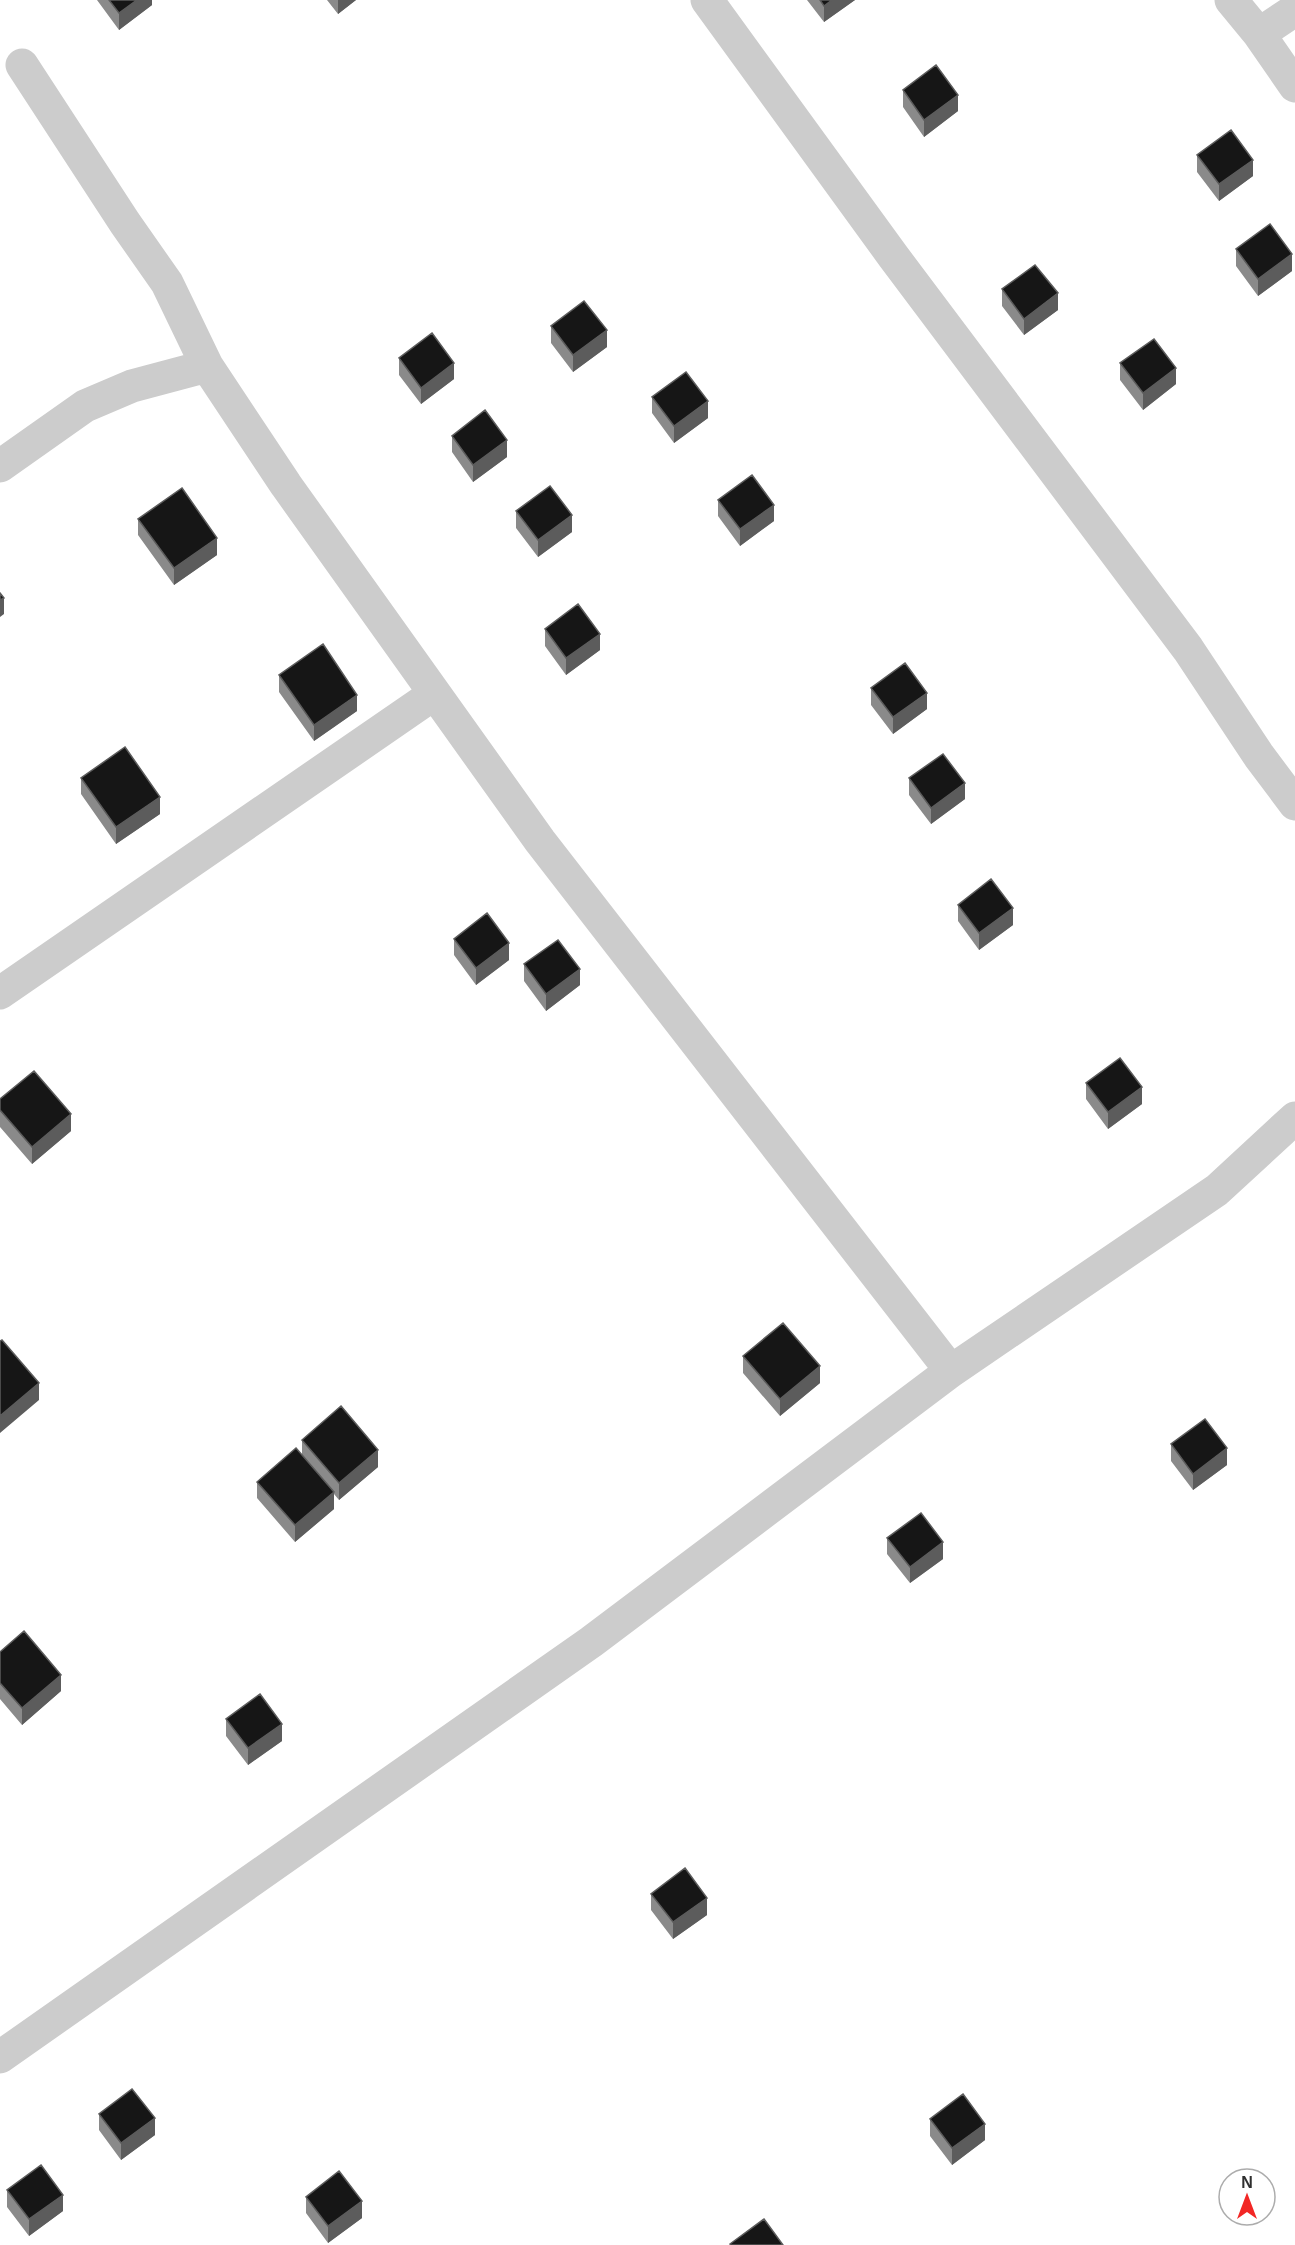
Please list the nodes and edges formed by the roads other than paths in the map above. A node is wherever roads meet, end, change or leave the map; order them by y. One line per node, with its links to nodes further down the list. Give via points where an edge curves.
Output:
1 (707, 0): 10 (street, via 892,256 1188,649)
2 (1231, 0): 4 (street)
3 (1295, 10): 4 (street)
4 (1259, 34): 6 (street)
5 (21, 65): 7 (street, via 167,282)
6 (1295, 86)
7 (207, 366): 8 (street, via 132,386 85,406); 9 (street)
8 (0, 466)
9 (434, 694): 11 (street); 13 (street, via 540,841)
10 (1295, 804)
11 (0, 993)
12 (1295, 1118): 13 (street, via 1217,1190)
13 (951, 1371): 14 (street, via 591,1642)
14 (0, 2057)

